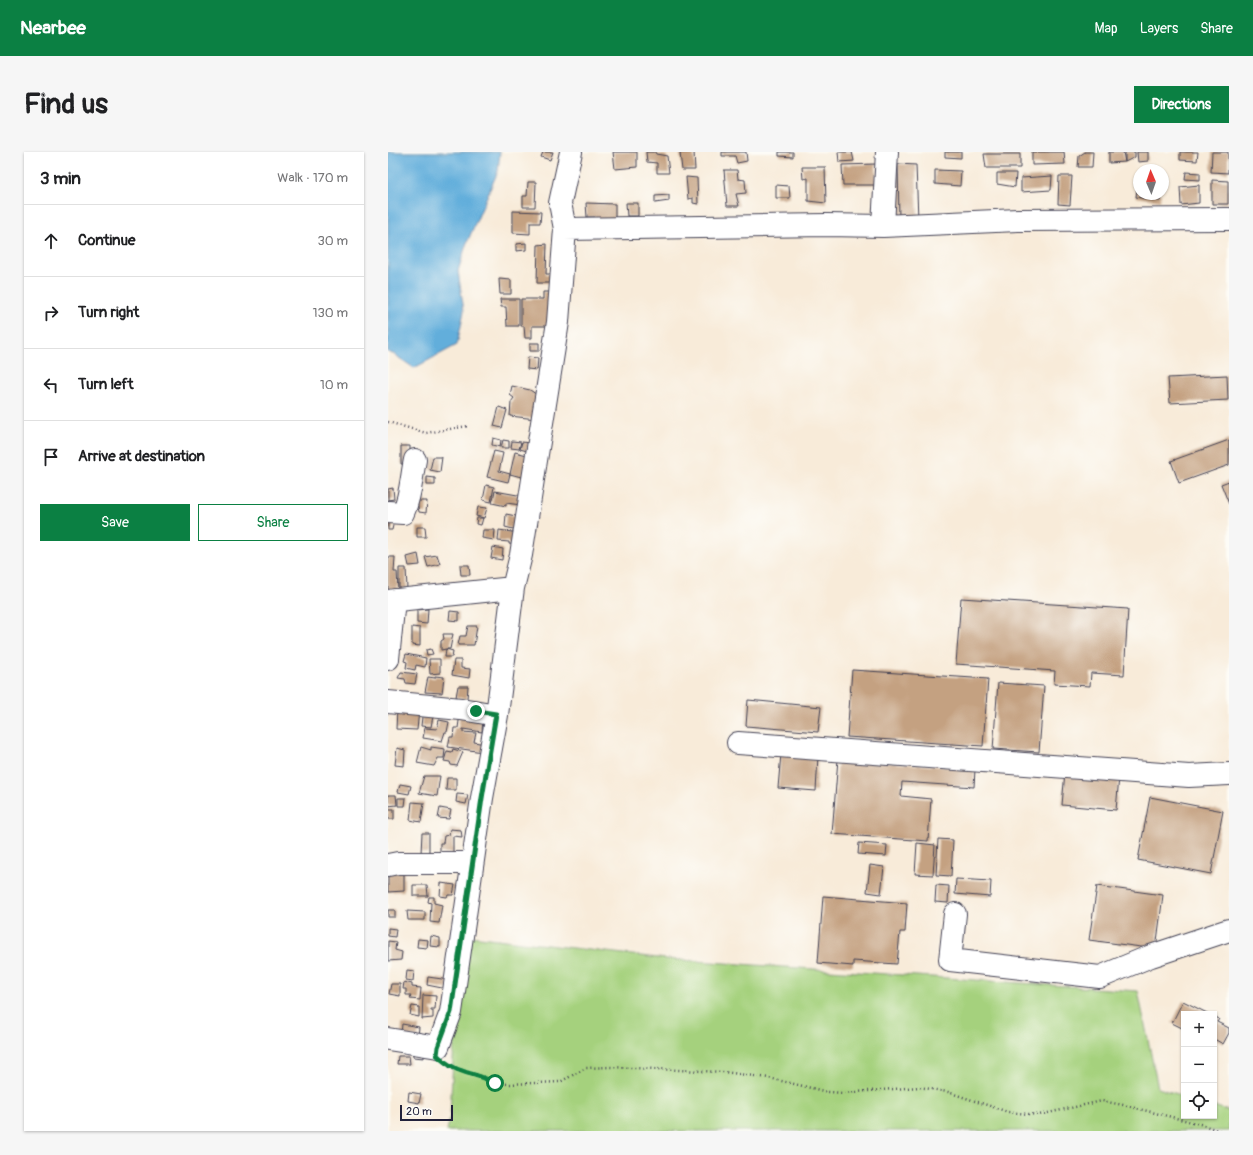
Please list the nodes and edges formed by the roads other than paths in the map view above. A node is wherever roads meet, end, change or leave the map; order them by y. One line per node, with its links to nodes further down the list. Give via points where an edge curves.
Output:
1 (571, 152): 5 (street, via 560,202)
2 (887, 152): 4 (street)
3 (1229, 218): 4 (street, via 1018,220)
4 (882, 226): 5 (street)
5 (565, 229): 8 (street, via 558,322 522,547)
6 (415, 460): 7 (street, via 410,499 403,513)
7 (388, 512)
8 (513, 588): 9 (street); 12 (street)
9 (391, 601): 10 (street)
10 (388, 659)
11 (388, 702): 12 (street)
12 (496, 714): 15 (street)
13 (738, 743): 14 (street, via 1190,776)
14 (1229, 774)
15 (472, 863): 16 (street); 19 (street, via 451,1012 438,1047)
16 (388, 865)
17 (955, 914): 18 (street, via 950,960 1100,977 1151,956)
18 (1229, 930)
19 (388, 1039)

